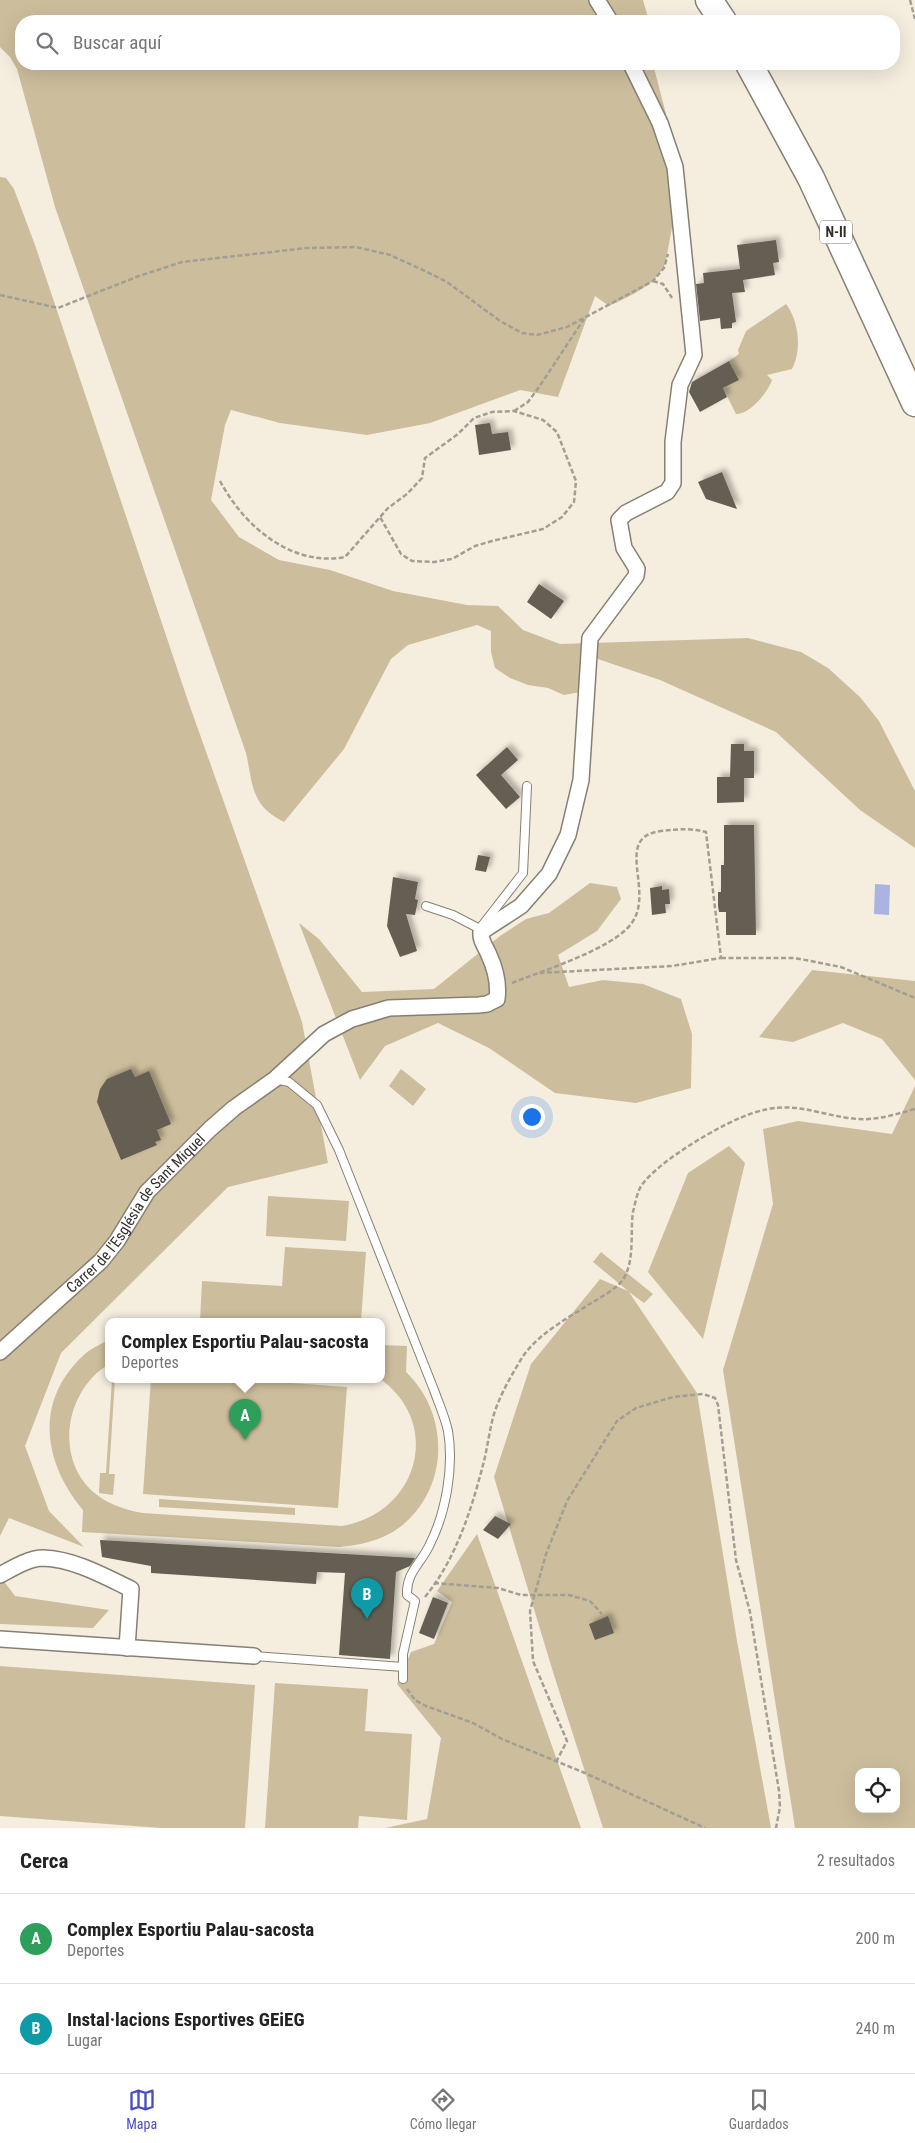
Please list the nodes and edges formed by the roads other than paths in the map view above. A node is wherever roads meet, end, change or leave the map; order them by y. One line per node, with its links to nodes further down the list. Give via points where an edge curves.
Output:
1 (597, 0): 3 (street)
2 (709, 0): 4 (highway)
3 (606, 15)
4 (719, 15)
5 (634, 70): 10 (street, via 670,148 679,188 694,355 680,385 673,442 673,483 667,492 626,513 619,520 624,548 637,569 636,576 590,638 581,780 568,835 549,874 521,906)
6 (752, 70): 7 (highway, N-II, via 811,178)
7 (915, 403)
8 (527, 786): 10 (lane, via 523,873)
9 (426, 906): 10 (lane, via 453,915)
10 (481, 930): 11 (street, Carrer de l'Església de Sant Miquel, via 481,939 499,988 497,999 487,1004 389,1008 352,1019 324,1034)
11 (275, 1080): 12 (street, Carrer de l'Església de Sant Miquel, via 210,1129 147,1192 101,1261); 17 (lane, via 290,1082 317,1105 339,1150 443,1413 449,1443 446,1491 440,1521 430,1546 406,1582 407,1595 416,1601 403,1654)
12 (0, 1352)
13 (0, 1575): 15 (street, via 20,1564 42,1558 76,1564 131,1589)
14 (0, 1639): 15 (street)
15 (127, 1648): 16 (street)
16 (254, 1656): 17 (lane)
17 (403, 1667): 18 (lane)
18 (403, 1679)

